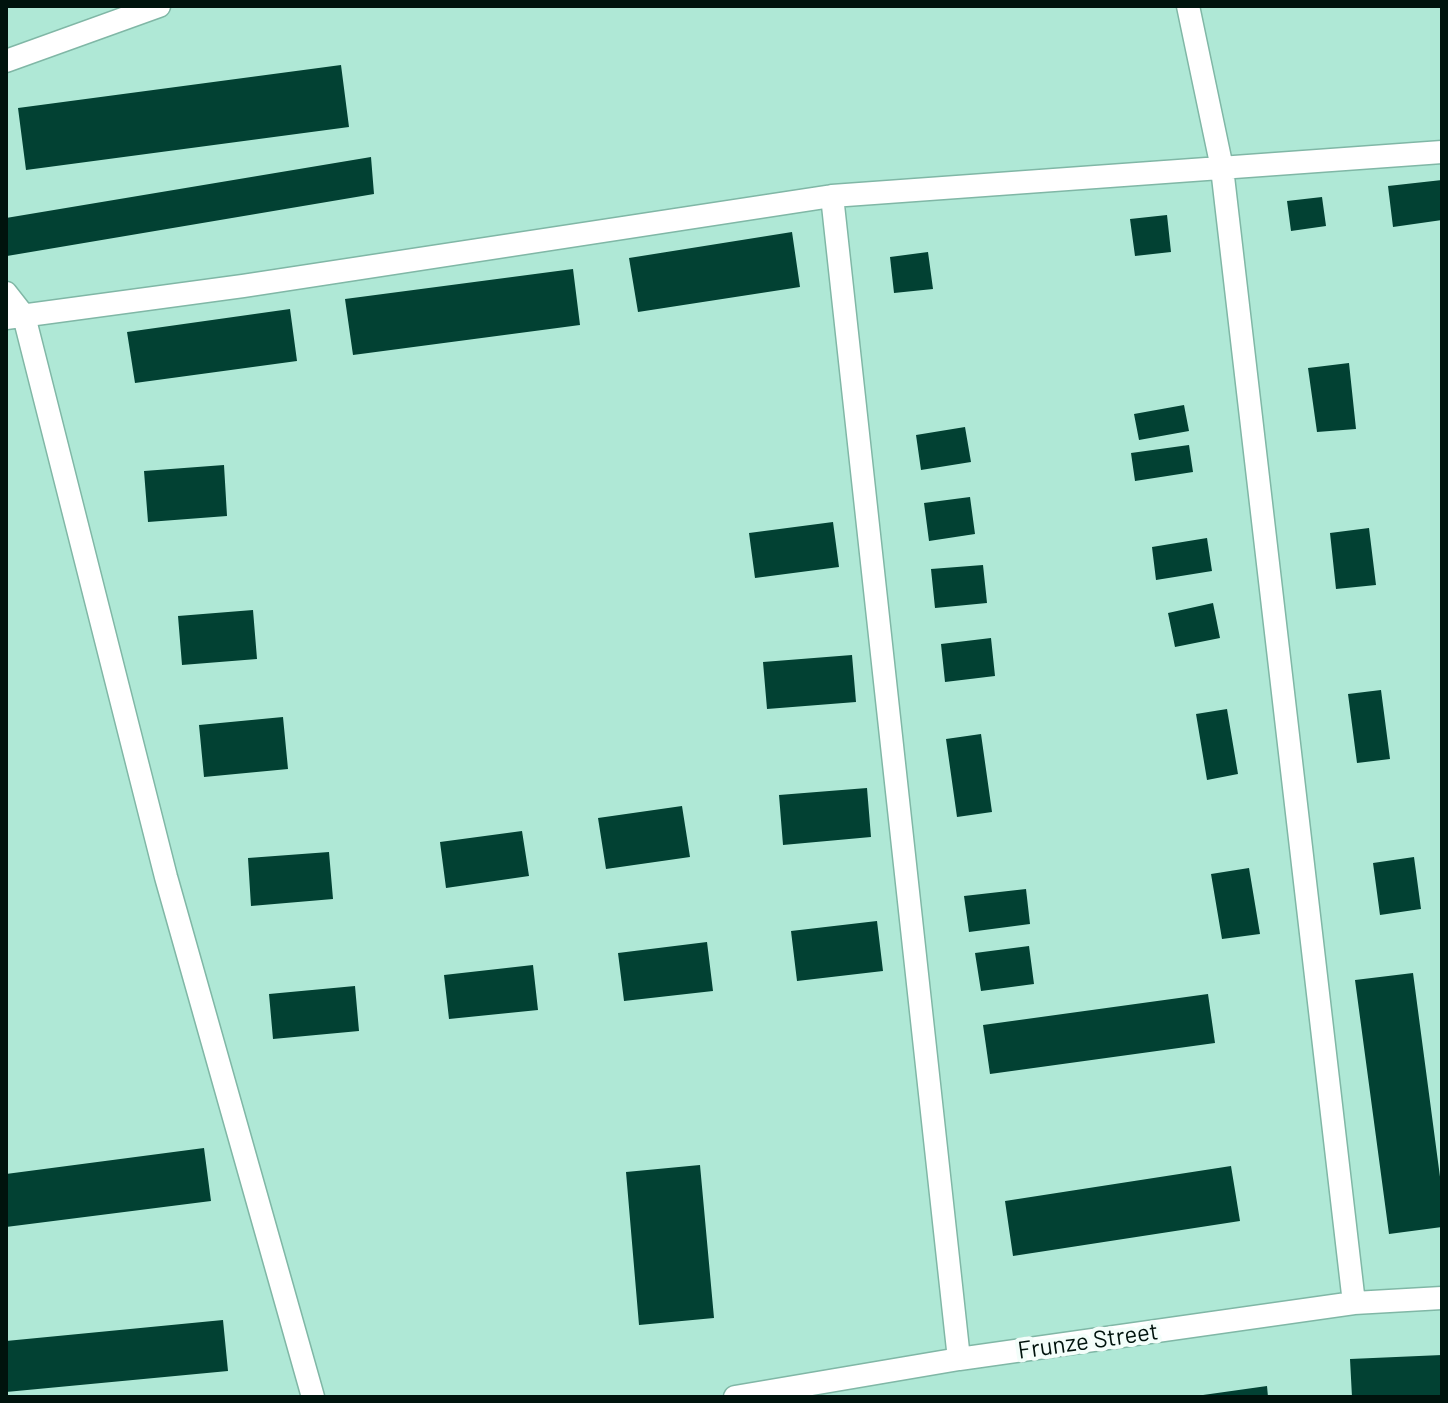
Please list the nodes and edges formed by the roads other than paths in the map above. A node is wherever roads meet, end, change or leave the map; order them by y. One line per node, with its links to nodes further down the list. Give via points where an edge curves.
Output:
1 (159, 6): 3 (street)
2 (1188, 6): 5 (street)
3 (6, 61)
4 (1442, 152): 5 (street)
5 (1222, 168): 6 (street); 10 (street)
6 (832, 196): 8 (street); 11 (street)
7 (6, 293): 8 (street)
8 (15, 317): 12 (street)
9 (1442, 1298): 10 (street, Frunze Street)
10 (1354, 1303): 11 (street, Frunze Street)
11 (959, 1359): 13 (street, Frunze Street)
12 (313, 1397)
13 (735, 1397)

